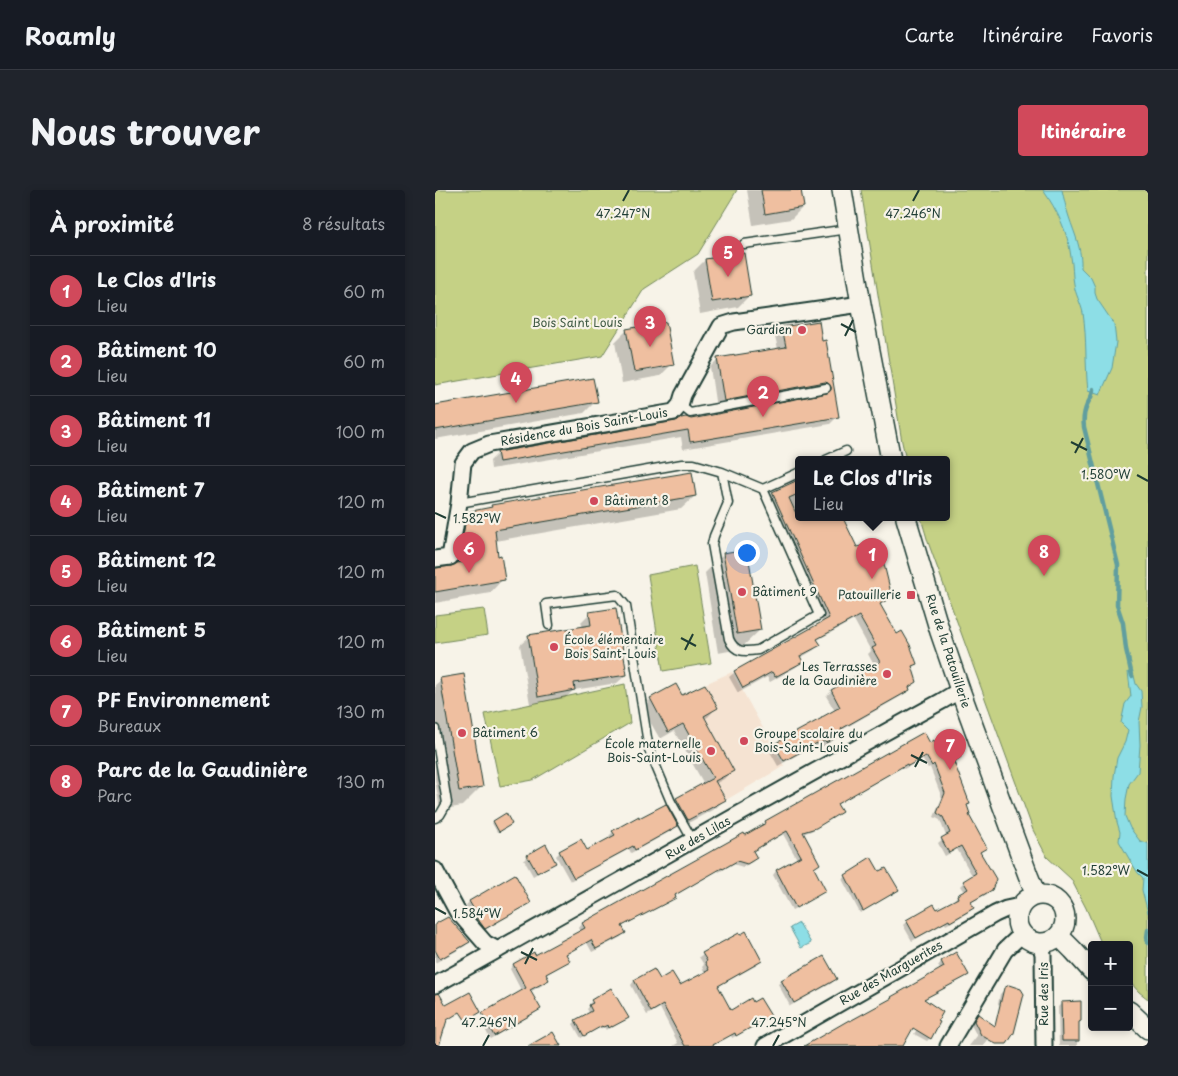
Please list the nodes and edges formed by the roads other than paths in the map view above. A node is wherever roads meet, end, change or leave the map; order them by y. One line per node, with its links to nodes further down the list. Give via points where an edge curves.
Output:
1 (842, 190): 2 (street)
2 (848, 229): 3 (lane); 4 (street)
3 (744, 244)
4 (861, 304): 6 (street, Résidence du Bois Saint-Louis, via 721,326); 9 (street)
5 (826, 388): 6 (lane, via 689,412)
6 (680, 405): 13 (street, Résidence du Bois Saint-Louis, via 674,412 489,444 471,451 463,463)
7 (846, 451): 8 (lane)
8 (835, 456)
9 (890, 456)
10 (722, 472): 12 (lane); 12 (lane, via 728,503 713,544 729,639 737,650 747,652 758,650 819,615); 13 (lane, via 682,464)
11 (795, 474): 12 (lane)
12 (763, 489)
13 (459, 504): 15 (street, Résidence du Bois Saint-Louis, via 450,557)
14 (907, 521): 17 (street, Rue de la Patouillerie)
15 (435, 559)
16 (549, 626): 20 (lane, via 546,604 617,595 626,606 649,750 671,802)
17 (960, 690): 20 (street, Rue des Lilas); 22 (street, Rue de la Patouillerie)
18 (435, 729): 19 (lane, via 447,803)
19 (435, 818)
20 (693, 841): 27 (street, Rue des Lilas)
21 (435, 870): 27 (street, via 457,911 485,943)
22 (1036, 895): 23 (street); 25 (street, via 1051,896 1063,907 1066,922)
23 (1020, 906): 24 (street, via 1017,921); 32 (street, Rue des Marguerites, via 995,914)
24 (1022, 934): 26 (street); 33 (street, via 1005,950)
25 (1059, 936): 26 (street); 28 (street)
26 (1040, 943): 34 (street, Rue des Iris, via 1043,954)
27 (498, 950): 29 (street, Rue des Lilas)
28 (1088, 967)
29 (435, 985)
30 (1133, 1015): 31 (street)
31 (1148, 1029)
32 (765, 1046)
33 (948, 1046)
34 (1044, 1046)

